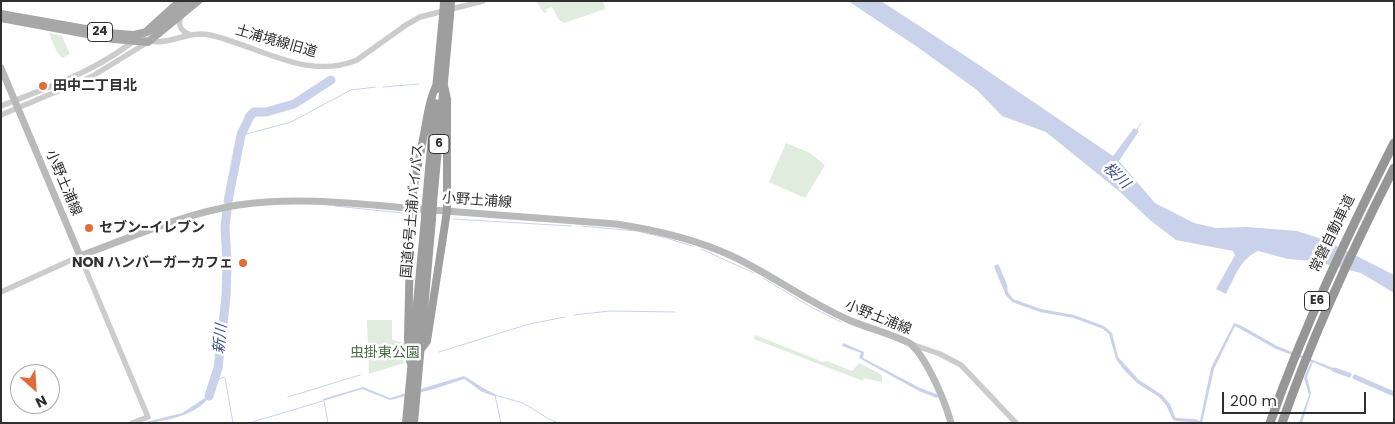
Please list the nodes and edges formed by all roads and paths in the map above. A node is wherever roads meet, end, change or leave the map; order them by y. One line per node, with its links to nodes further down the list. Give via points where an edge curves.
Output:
1 (180, 1): 11 (main road)
2 (189, 1): 7 (main road, 24, bridge, via 158,26 134,35)
3 (198, 1): 8 (main road)
4 (444, 1): 9 (highway, 国道6号土浦バイパス / 6, bridge)
5 (451, 1): 9 (highway, 国道6号土浦バイパス / 6, bridge)
6 (483, 1): 10 (street, 土浦境線旧道, via 420,17 357,60 330,66 308,66 210,35)
7 (1, 15): 11 (main road, 24)
8 (182, 15): 10 (street, via 180,26); 12 (main road)
9 (446, 16): 14 (highway, 国道6号土浦バイパス / 6)
10 (189, 34): 12 (street, 土浦境線旧道, via 163,42)
11 (137, 38): 12 (main road, 24); 15 (street, via 88,71)
12 (148, 42): 17 (street, via 91,77)
13 (1, 68): 15 (main road, 小野土浦線)
14 (440, 86): 21 (highway, via 428,115); 22 (highway, via 447,99); 23 (highway, 国道6号土浦バイパス / 6, bridge)
15 (16, 101): 16 (street); 17 (main road, 小野土浦線)
16 (1, 106)
17 (18, 108): 18 (street); 24 (main road, 小野土浦線)
18 (1, 115)
19 (1394, 143): 35 (highway, 常磐自動車道 / E6, via 1326,280)
20 (1394, 168): 36 (highway, 常磐自動車道 / E6, via 1338,281)
21 (411, 208): 22 (main road, 小野土浦線); 24 (main road, 小野土浦線, via 306,201 238,205 184,217); 27 (highway)
22 (447, 211): 26 (highway); 28 (main road, 小野土浦線, via 616,224 679,236 734,257 850,321)
23 (428, 219): 26 (highway, 国道6号土浦バイパス / 6); 27 (highway, 国道6号土浦バイパス / 6)
24 (80, 256): 25 (street); 30 (street, via 148,417)
25 (1, 292)
26 (425, 332): 29 (highway, via 426,341)
27 (411, 336): 29 (highway, via 409,358)
28 (911, 344): 33 (main road, 小野土浦線, via 936,385); 34 (street, via 961,365)
29 (414, 375): 31 (highway); 32 (highway)
30 (132, 423)
31 (406, 423)
32 (414, 423)
33 (951, 423)
34 (1016, 423)
35 (1270, 423)
36 (1282, 423)

